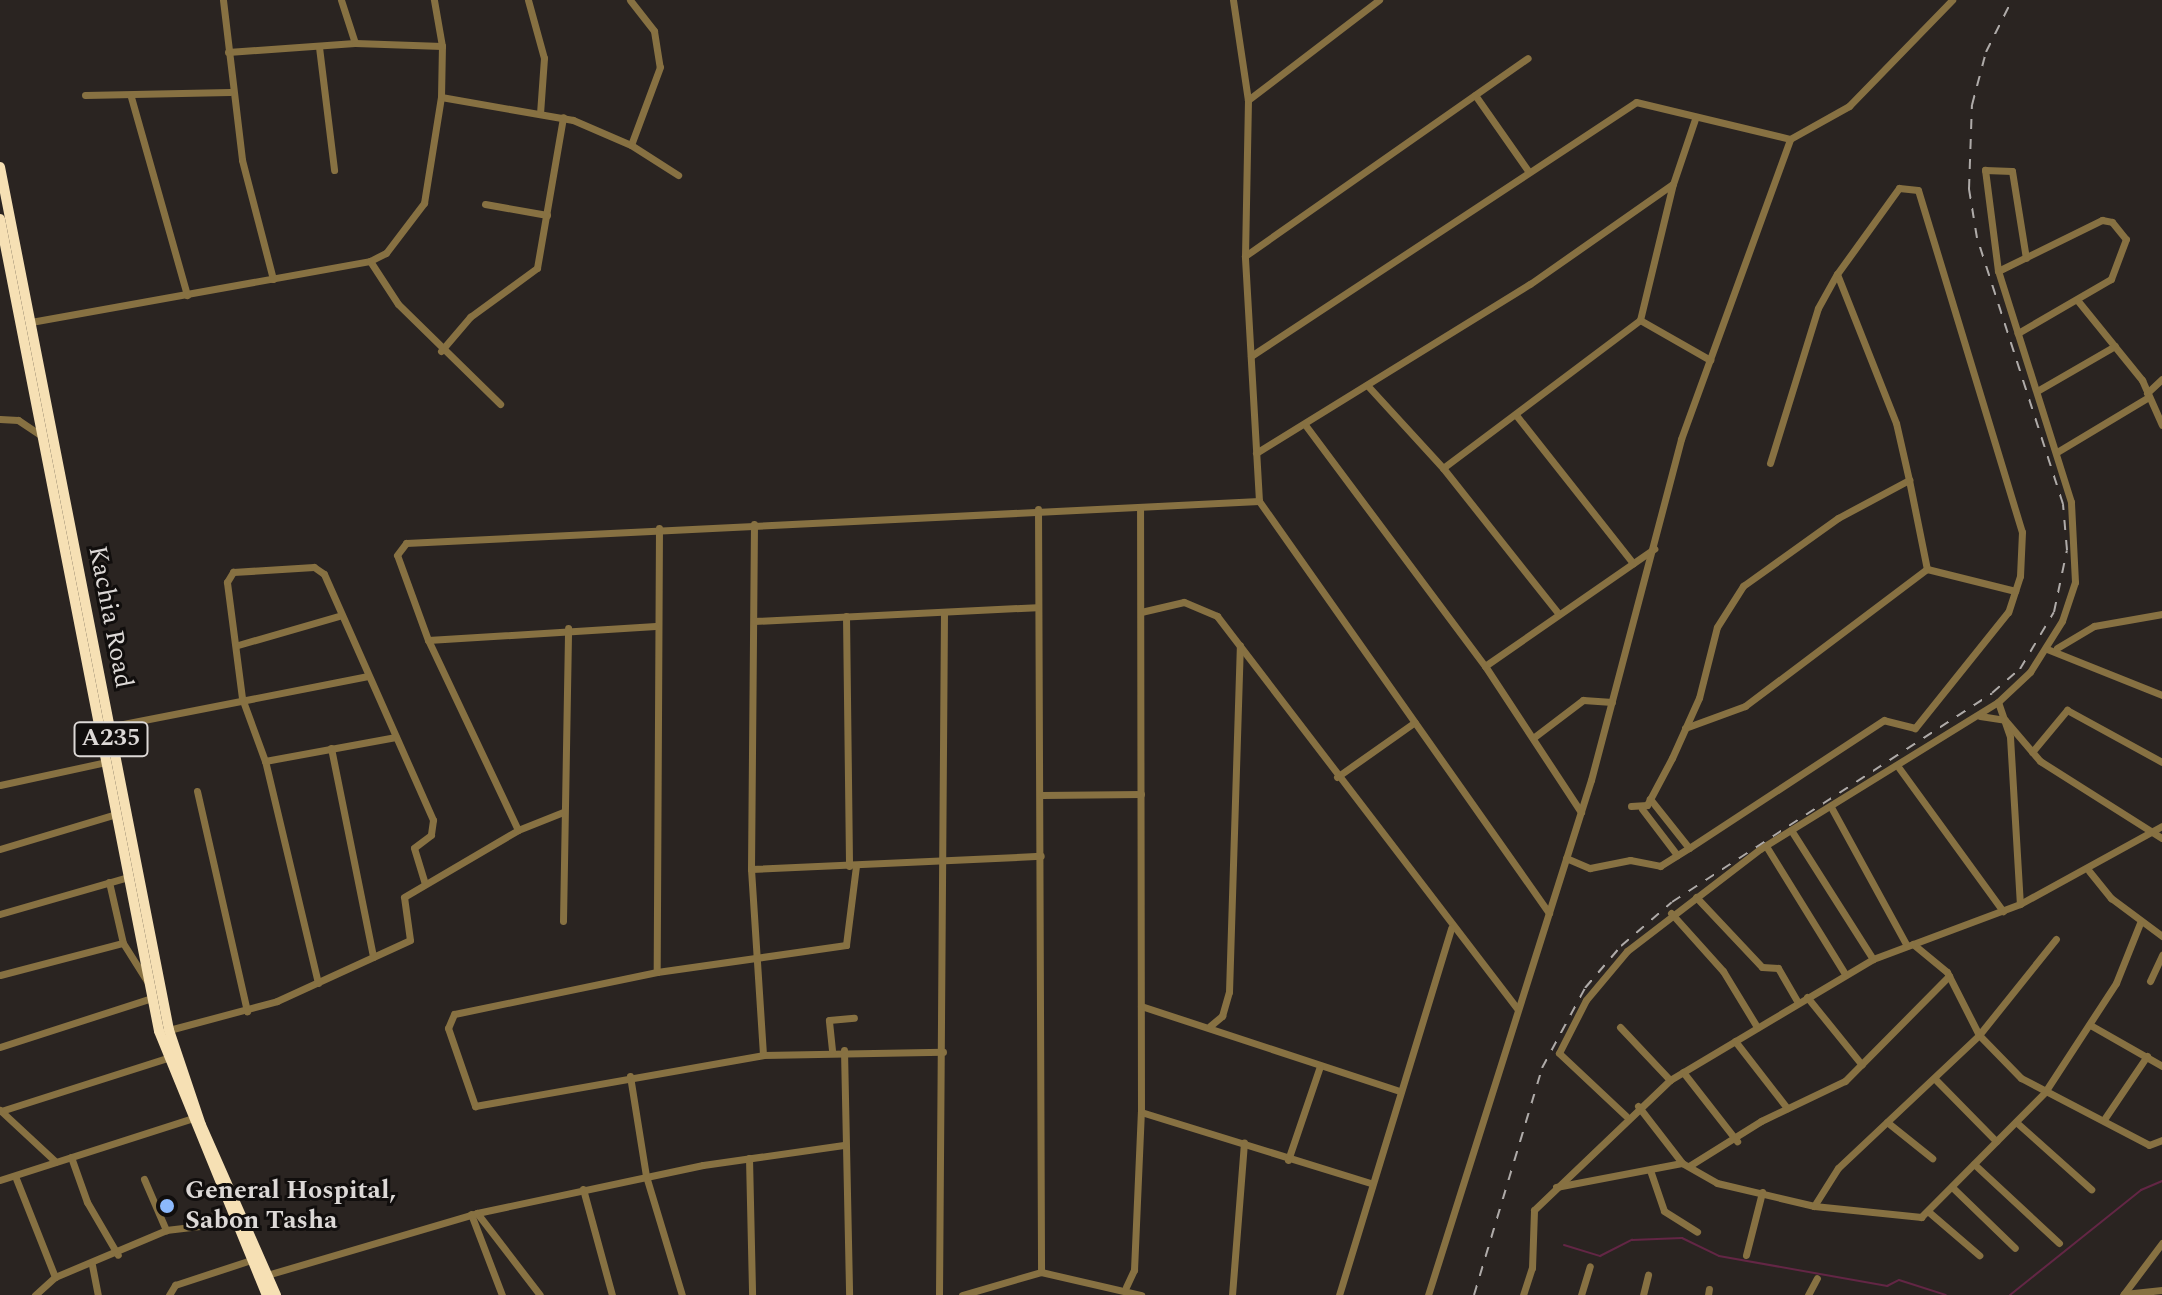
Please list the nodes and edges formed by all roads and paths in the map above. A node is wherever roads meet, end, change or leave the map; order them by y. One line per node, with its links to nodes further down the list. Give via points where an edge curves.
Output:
1 (223, 0): 12 (street)
2 (341, 0): 9 (street)
3 (434, 0): 10 (street)
4 (528, 0): 20 (street, via 544,58)
5 (630, 0): 24 (street, via 654,31 660,67)
6 (1233, 0): 19 (street)
7 (1379, 0): 19 (street)
8 (1952, 0): 23 (street, via 1849,106)
9 (355, 43): 10 (street); 11 (street)
10 (442, 46): 18 (street)
11 (319, 47): 12 (street); 26 (street)
12 (228, 52): 14 (street)
13 (1528, 58): 16 (street)
14 (230, 92): 17 (street); 38 (street)
15 (85, 95): 17 (street)
16 (1475, 95): 27 (street); 33 (street)
17 (131, 97): 39 (street)
18 (441, 97): 20 (street); 35 (street, via 418,217 399,242)
19 (1248, 100): 33 (street)
20 (540, 114): 21 (street)
21 (563, 117): 24 (street); 31 (street)
22 (1695, 119): 23 (street); 27 (street, via 1636,102); 29 (street)
23 (1790, 139): 47 (street)
24 (631, 145): 28 (street)
25 (0, 167): 42 (highway, Kachia Road / A235)
26 (334, 170)
27 (1529, 172): 46 (street)
28 (678, 175)
29 (1673, 184): 41 (street); 49 (street, via 1530,284)
30 (485, 204): 31 (street)
31 (547, 215): 45 (street, via 541,259 531,276 470,317)
32 (0, 219): 57 (highway, Kachia Road / A235)
33 (1245, 256): 46 (street)
34 (2026, 258): 36 (street); 36 (street, via 2013,173 1985,170); 40 (street, via 2102,220 2112,222 2127,241 2115,269)
35 (370, 261): 38 (street); 45 (street, via 398,304)
36 (1998, 271): 43 (street)
37 (1837, 274): 60 (street, via 1818,308); 62 (street, via 1896,423); 71 (street, via 1899,188 1918,190 2022,532)
38 (273, 279): 39 (street)
39 (187, 295): 42 (street)
40 (2078, 301): 43 (street); 44 (street)
41 (1640, 320): 47 (street); 53 (street)
42 (31, 322): 96 (highway, Kachia Road / A235)
43 (2018, 333): 50 (street)
44 (2115, 346): 50 (street); 51 (street)
45 (441, 351): 52 (street)
46 (1251, 356): 59 (street)
47 (1710, 360): 68 (street, via 1681,439)
48 (2162, 379): 51 (street)
49 (1367, 385): 56 (street); 61 (street)
50 (2037, 391): 58 (street)
51 (2147, 396): 55 (street); 58 (street)
52 (500, 404)
53 (1516, 415): 61 (street); 69 (street)
54 (0, 419): 57 (street, via 18,420)
55 (2162, 425)
56 (1306, 426): 59 (street); 87 (street)
57 (42, 436): 103 (highway, Kachia Road / A235)
58 (2057, 452): 86 (street, via 2078,547 2075,582)
59 (1256, 453): 63 (street)
60 (1770, 463)
61 (1443, 468): 75 (street)
62 (1909, 480): 70 (street); 97 (street, via 1838,518 1743,586 1717,627)
63 (1259, 501): 64 (street); 95 (street)
64 (1140, 507): 65 (street); 74 (street)
65 (1038, 509): 66 (street); 72 (street)
66 (754, 524): 67 (street); 79 (street)
67 (659, 528): 80 (street); 82 (street, via 406,543 397,555)
68 (1654, 549): 69 (street); 91 (street)
69 (1633, 563): 75 (street)
70 (1927, 569): 71 (street); 97 (street, via 1745,706)
71 (2015, 591): 124 (street, via 1993,634 1915,728 1884,720)
72 (1037, 607): 73 (street); 110 (street)
73 (944, 612): 78 (street); 129 (street)
74 (1141, 612): 84 (street, via 1184,602 1201,607); 109 (street)
75 (1557, 612): 87 (street)
76 (2162, 614): 85 (street, via 2094,626)
77 (342, 615): 83 (street); 83 (street, via 317,567 233,572 227,582); 88 (street)
78 (846, 616): 79 (street); 130 (street)
79 (754, 621): 131 (street)
80 (656, 626): 81 (street); 154 (street)
81 (568, 628): 82 (street); 115 (street)
82 (428, 640): 119 (street)
83 (238, 645): 90 (street)
84 (1240, 645): 106 (street); 168 (street, via 1229,992 1222,1016)
85 (2057, 648): 86 (street); 89 (street)
86 (2047, 649): 92 (street)
87 (1485, 666): 99 (street)
88 (368, 676): 90 (street); 98 (street)
89 (2162, 695)
90 (242, 698): 96 (street); 102 (street)
91 (1612, 702): 99 (street, via 1583,700); 116 (street)
92 (1998, 702): 93 (street); 94 (street)
93 (1980, 716): 94 (street); 105 (street)
94 (2005, 720): 101 (street); 137 (street)
95 (1415, 722): 106 (street); 139 (street)
96 (108, 727): 153 (highway, Kachia Road / A235)
97 (1685, 728): 111 (street)
98 (396, 737): 100 (street); 135 (street, via 435,828 414,848)
99 (1533, 738): 116 (street)
100 (331, 748): 102 (street); 151 (street)
101 (2032, 752): 104 (street, via 2067,710); 121 (street)
102 (265, 761): 160 (street)
103 (106, 762): 107 (street); 117 (highway, Kachia Road / A235)
104 (2162, 762)
105 (1899, 768): 113 (street); 138 (street)
106 (1337, 777): 144 (street)
107 (0, 785)
108 (197, 791): 166 (street)
109 (1141, 794): 110 (street); 164 (street)
110 (1042, 795): 127 (street)
111 (1650, 799): 114 (street); 124 (street)
112 (1631, 806): 114 (street)
113 (1831, 807): 120 (street); 148 (street)
114 (1642, 809): 126 (street)
115 (563, 812): 119 (street); 142 (street)
116 (1581, 812): 128 (street)
117 (116, 814): 125 (street); 133 (highway, Kachia Road / A235)
118 (2162, 826): 121 (street)
119 (518, 830): 135 (street)
120 (1791, 830): 123 (street); 152 (street)
121 (2153, 833): 122 (street); 132 (street)
122 (2162, 838)
123 (1766, 846): 136 (street); 155 (street)
124 (1689, 848): 126 (street)
125 (0, 849)
126 (1677, 855): 128 (street, via 1660,866 1630,860 1590,868)
127 (1041, 856): 129 (street); 238 (street)
128 (1566, 858): 139 (street)
129 (943, 861): 130 (street); 178 (street)
130 (852, 866): 131 (street); 150 (street, via 846,945)
131 (751, 869): 150 (street)
132 (2089, 871): 137 (street); 143 (street)
133 (128, 877): 134 (street); 153 (highway, Kachia Road / A235)
134 (109, 882): 141 (street); 147 (street)
135 (425, 883): 151 (street, via 404,897 410,940)
136 (1696, 897): 140 (street); 163 (street, via 1762,967 1778,968)
137 (2020, 904): 138 (street)
138 (2003, 911): 148 (street)
139 (1549, 913): 165 (street)
140 (1671, 913): 171 (street, via 1723,971); 195 (street, via 1609,972 1559,1047 1560,1057)
141 (0, 914)
142 (563, 921)
143 (2140, 923): 145 (street); 169 (street)
144 (1451, 928): 165 (street); 189 (street)
145 (2162, 936)
146 (2056, 939): 173 (street)
147 (123, 943): 156 (street); 159 (street)
148 (1910, 945): 152 (street); 157 (street)
149 (2162, 955): 158 (street)
150 (755, 956): 154 (street); 179 (street)
151 (373, 957): 160 (street)
152 (1873, 959): 155 (street)
153 (150, 965): 159 (highway, Kachia Road / A235); 172 (highway, Kachia Road / A235)
154 (657, 972): 186 (street, via 448,1019 475,1106)
155 (1845, 974): 161 (street)
156 (0, 975)
157 (1949, 976): 173 (street); 182 (street)
158 (2150, 981)
159 (148, 982): 162 (highway, Kachia Road / A235)
160 (318, 983): 166 (street)
161 (1807, 997): 163 (street); 182 (street)
162 (152, 998): 175 (street); 181 (highway, Kachia Road / A235)
163 (1798, 1002): 171 (street)
164 (1141, 1006): 168 (street); 194 (street)
165 (1517, 1009): 262 (street)
166 (247, 1011): 172 (street)
167 (854, 1018): 176 (street, via 829,1020)
168 (1210, 1026): 183 (street)
169 (2092, 1026): 180 (street); 190 (street)
170 (1620, 1027): 187 (street)
171 (1757, 1027): 174 (street)
172 (169, 1030): 239 (highway, Kachia Road / A235, via 201,1125)
173 (1979, 1035): 188 (street); 190 (street, via 2021,1078)
174 (1735, 1041): 185 (street); 192 (street)
175 (0, 1047)
176 (832, 1050): 177 (street); 179 (street)
177 (844, 1050): 178 (street); 204 (street)
178 (943, 1052): 257 (street)
179 (763, 1055): 186 (street)
180 (2147, 1056): 184 (street); 196 (street)
181 (167, 1058): 193 (street); 197 (highway, Kachia Road / A235)
182 (1862, 1065): 192 (street, via 1828,1091)
183 (1320, 1066): 189 (street); 208 (street)
184 (2162, 1066)
185 (1683, 1072): 187 (street); 201 (street)
186 (630, 1076): 214 (street)
187 (1670, 1080): 191 (street)
188 (1936, 1080): 198 (street); 202 (street)
189 (1400, 1091): 217 (street)
190 (2045, 1092): 196 (street); 199 (street)
191 (1638, 1106): 195 (street); 210 (street)
192 (1787, 1108): 201 (street)
193 (0, 1111): 209 (street)
194 (1141, 1112): 203 (street); 243 (street, via 1135,1261)
195 (1626, 1116): 218 (street)
196 (2105, 1118): 200 (street, via 2149,1145)
197 (190, 1119): 205 (street); 226 (highway, Kachia Road / A235)
198 (1887, 1122): 207 (street); 223 (street, via 1838,1168)
199 (2016, 1122): 202 (street); 221 (street)
200 (2162, 1140)
201 (1737, 1141): 210 (street)
202 (1996, 1141): 211 (street)
203 (1244, 1142): 208 (street); 260 (street)
204 (844, 1145): 206 (street); 256 (street)
205 (71, 1157): 209 (street); 232 (street, via 93,1215)
206 (749, 1158): 214 (street); 255 (street)
207 (1932, 1158)
208 (1288, 1160): 217 (street)
209 (56, 1162): 213 (street)
210 (1686, 1164): 212 (street); 222 (street, via 1717,1183)
211 (1974, 1164): 219 (street); 229 (street)
212 (1650, 1170): 218 (street); 228 (street, via 1664,1211)
213 (15, 1176): 216 (street); 241 (street)
214 (646, 1176): 220 (street); 254 (street)
215 (144, 1179): 227 (street)
216 (0, 1180)
217 (1371, 1183): 261 (street)
218 (1556, 1187): 263 (street, via 1534,1210 1532,1268)
219 (1953, 1188): 225 (street); 231 (street)
220 (583, 1189): 224 (street); 253 (street)
221 (2091, 1189)
222 (1762, 1192): 223 (street); 233 (street)
223 (1814, 1206): 225 (street, via 1911,1218)
224 (474, 1213): 239 (street); 251 (street); 252 (street)
225 (1930, 1213): 234 (street)
226 (234, 1222): 227 (street); 235 (highway, Kachia Road / A235)
227 (166, 1230): 232 (street)
228 (1697, 1232)
229 (2059, 1243)
230 (2162, 1243): 245 (street)
231 (2015, 1248)
232 (118, 1255): 236 (street)
233 (1746, 1255)
234 (1979, 1255)
235 (251, 1260): 248 (street, via 175,1285); 249 (highway, Kachia Road / A235)
236 (92, 1265): 241 (street); 247 (street)
237 (1590, 1266): 264 (street)
238 (1041, 1272): 243 (street); 258 (street)
239 (267, 1275): 250 (highway, Kachia Road / A235)
240 (1648, 1275): 265 (street)
241 (55, 1277): 246 (street)
242 (1817, 1278): 266 (street)
243 (1126, 1287): 259 (street)
244 (2162, 1290): 245 (street)
245 (2124, 1294)
246 (35, 1295)
247 (98, 1295)
248 (169, 1295)
249 (267, 1295)
250 (276, 1295)
251 (502, 1295)
252 (540, 1295)
253 (612, 1295)
254 (682, 1295)
255 (752, 1295)
256 (849, 1295)
257 (939, 1295)
258 (962, 1295)
259 (1141, 1295)
260 (1232, 1295)
261 (1339, 1295)
262 (1428, 1295)
263 (1523, 1295)
264 (1581, 1295)
265 (1643, 1295)
266 (1808, 1295)

